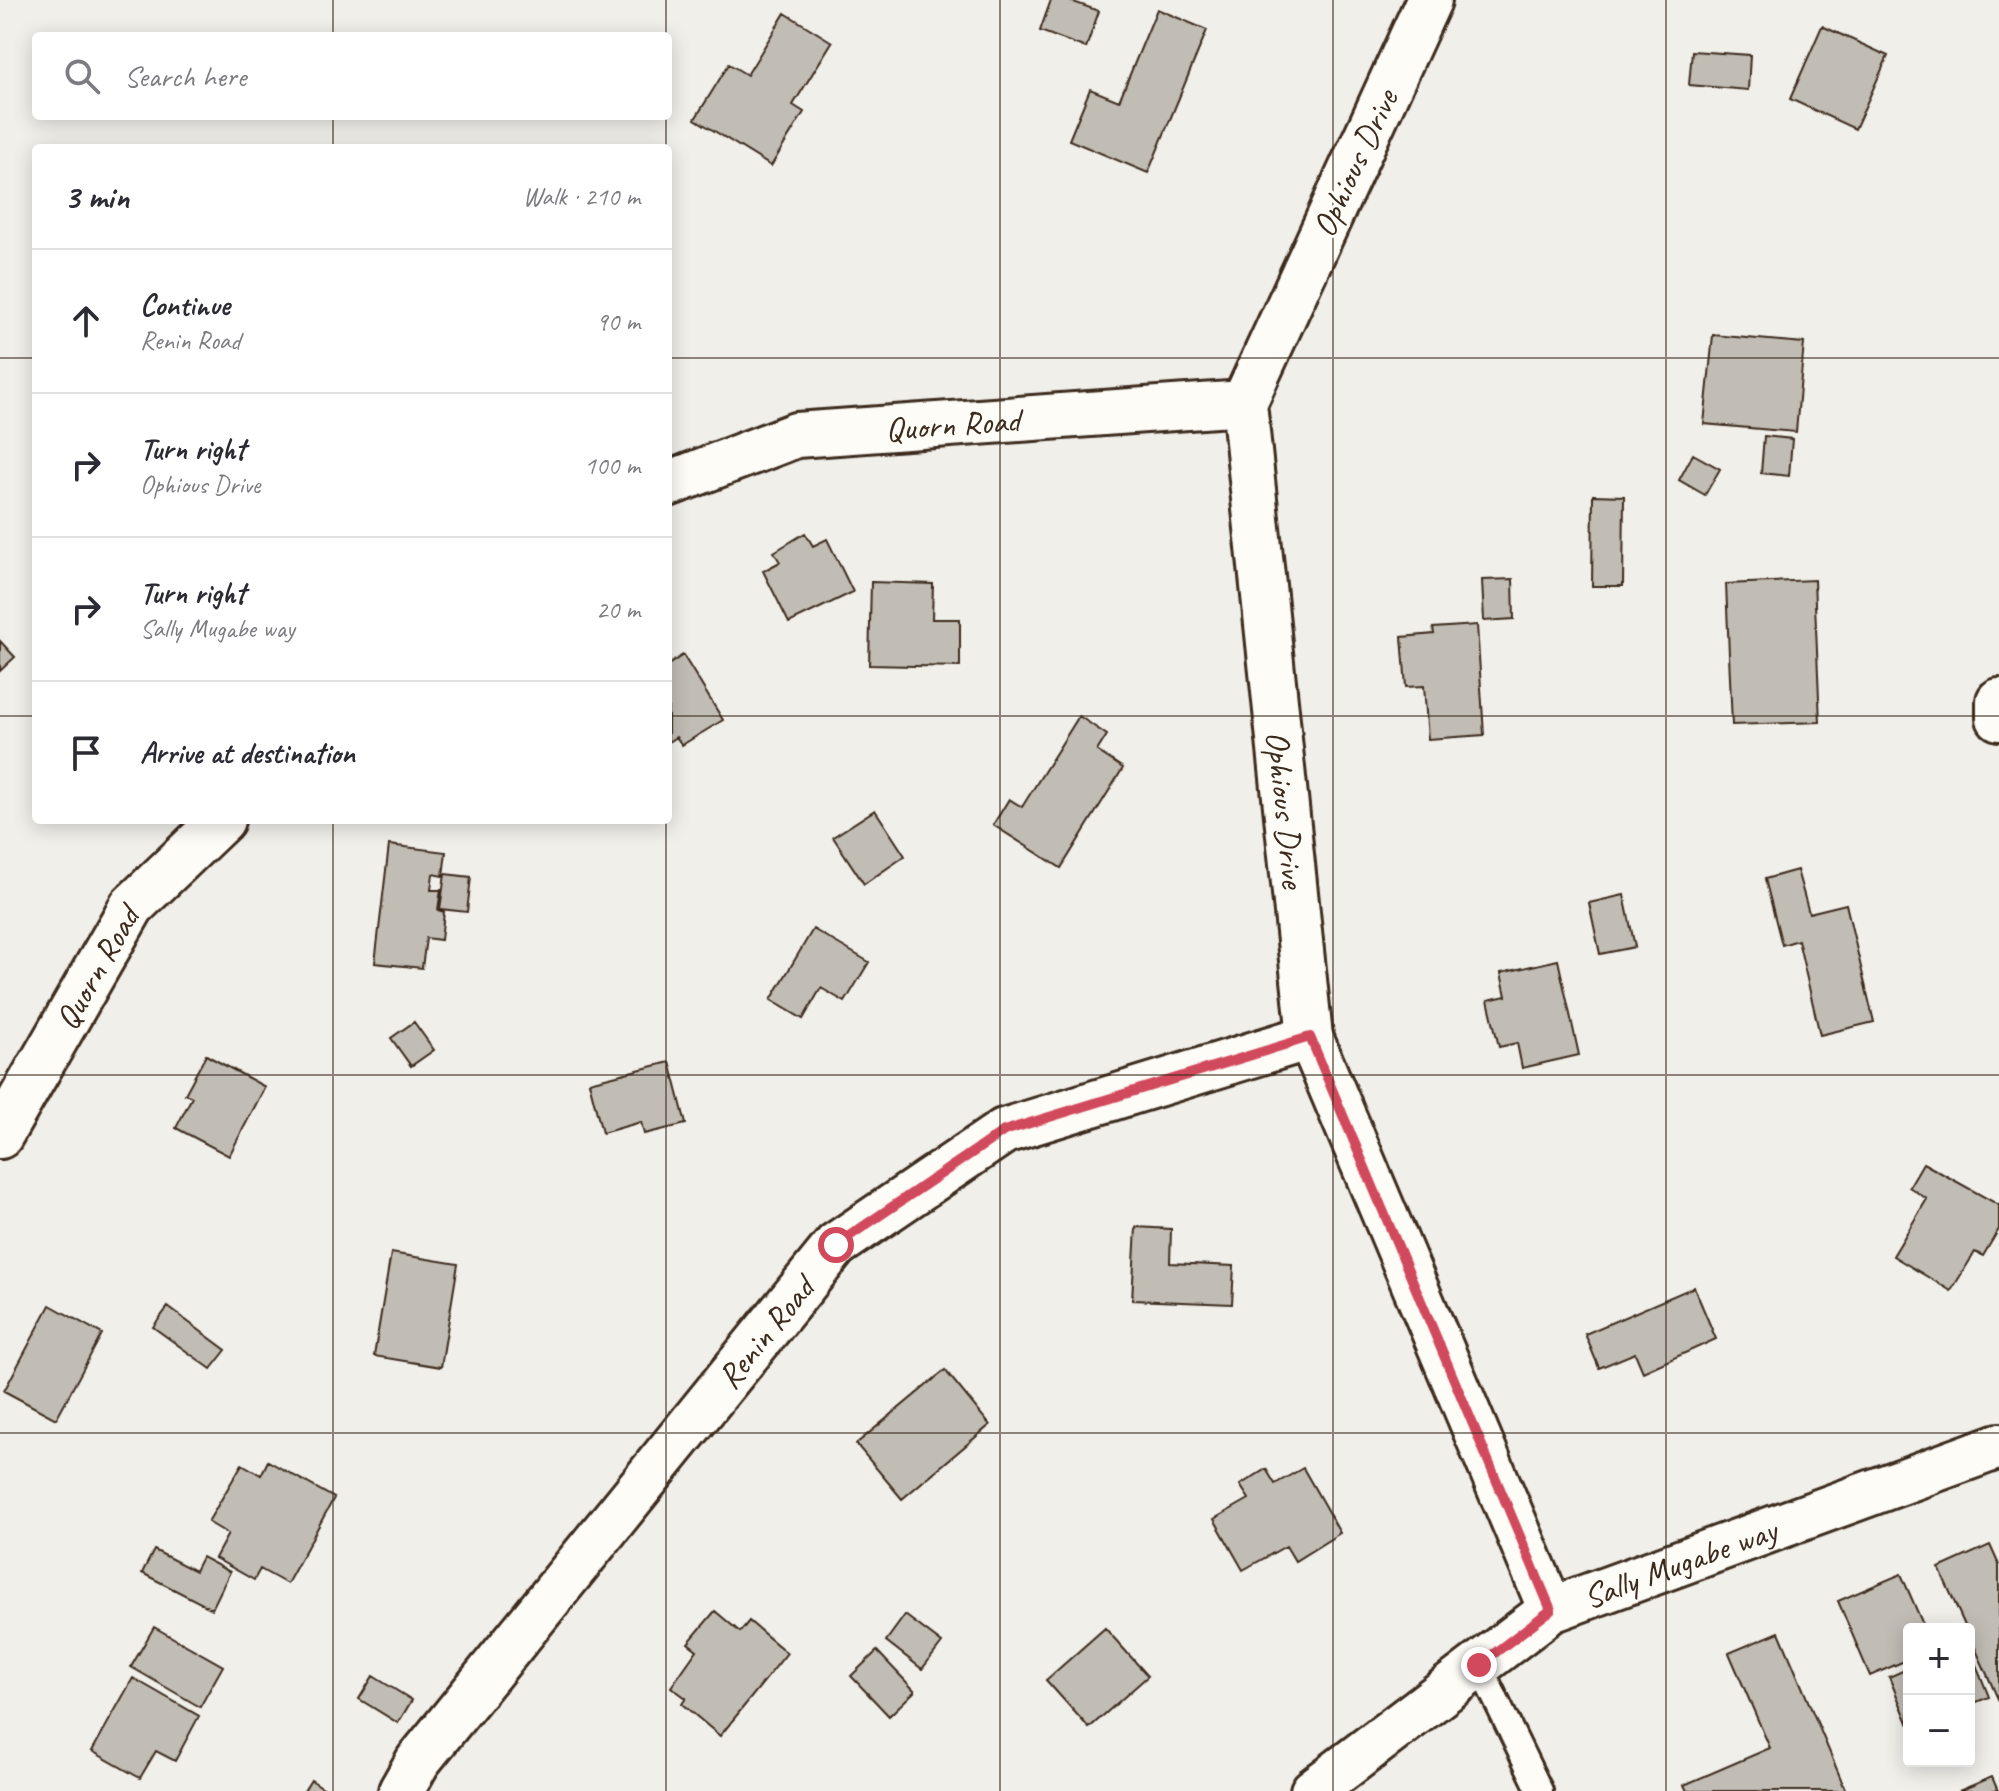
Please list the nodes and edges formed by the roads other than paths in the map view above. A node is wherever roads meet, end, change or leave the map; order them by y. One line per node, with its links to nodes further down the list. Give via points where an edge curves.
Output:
1 (1429, 0): 2 (street, Ophious Drive)
2 (1244, 403): 3 (street, Quorn Road, via 796,435); 7 (street, Ophious Drive)
3 (672, 482)
4 (1999, 701): 5 (street)
5 (1999, 718)
6 (218, 824): 8 (street, Quorn Road, via 132,906)
7 (1310, 1037): 10 (street, Ophious Drive); 12 (street, Renin Road, via 1004,1131 836,1245 418,1761)
8 (0, 1136)
9 (1999, 1446): 10 (street, Sally Mugabe way)
10 (1551, 1610): 11 (street, Sally Mugabe way)
11 (1479, 1665): 13 (street, Sally Mugabe way); 14 (lane)
12 (401, 1791)
13 (1313, 1791)
14 (1540, 1791)

